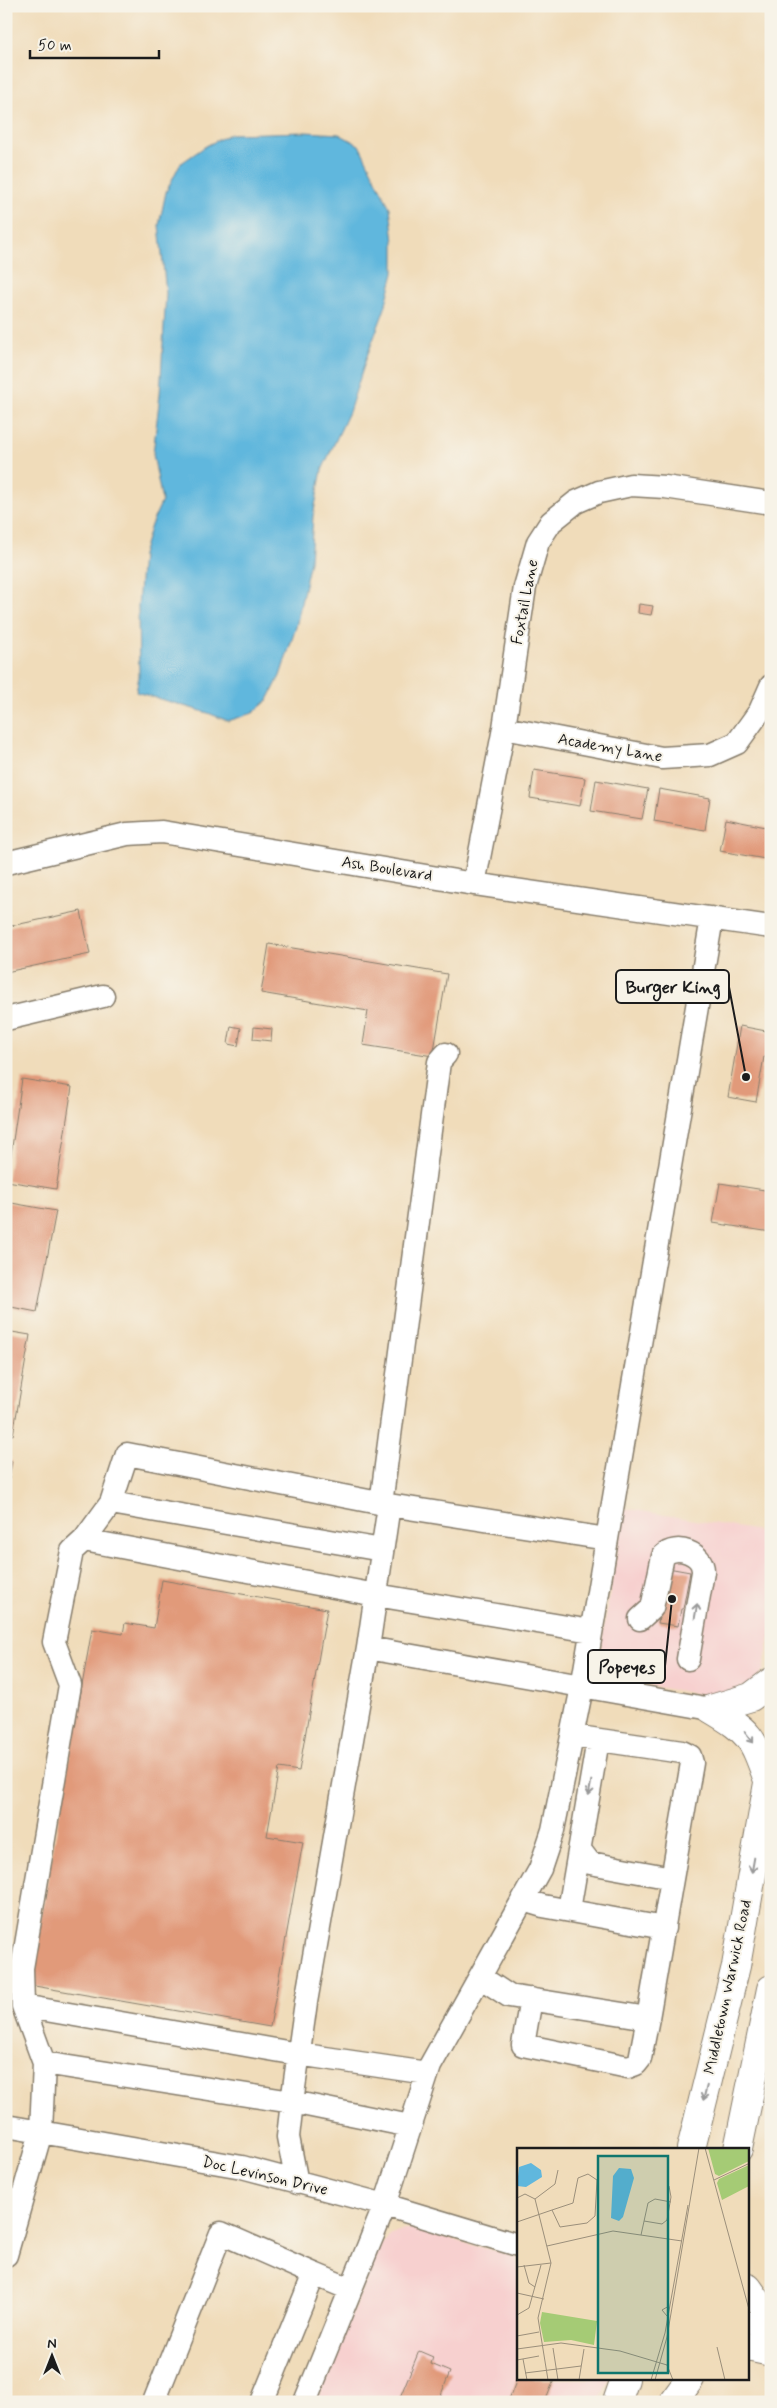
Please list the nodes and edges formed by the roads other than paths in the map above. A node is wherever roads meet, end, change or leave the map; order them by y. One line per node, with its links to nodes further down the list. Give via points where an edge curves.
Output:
1 (771, 503): 3 (street, Foxtail Lane, via 631,485 599,492 576,502 551,522 538,542 525,587)
2 (771, 686): 3 (street, Academy Lane, via 760,711 737,743 710,755 662,758)
3 (504, 728): 5 (street, Foxtail Lane)
4 (6, 863): 5 (street, Ash Boulevard, via 127,834 162,832)
5 (474, 884): 6 (street, Ash Boulevard)
6 (712, 918): 7 (street, Ash Boulevard); 13 (street)
7 (771, 927)
8 (103, 996): 9 (street)
9 (6, 1019)
10 (446, 1054): 12 (street, via 439,1062)
11 (111, 1502): 12 (street, via 127,1454); 14 (street); 15 (street)
12 (385, 1504): 13 (street); 15 (street)
13 (607, 1539): 18 (street)
14 (84, 1540): 16 (street); 35 (street, via 72,1551 54,1642 70,1685 22,1968)
15 (382, 1550): 16 (street)
16 (376, 1594): 18 (street); 19 (street)
17 (640, 1619): 20 (street, one-way to 17, via 703,1572 699,1558 676,1551 663,1556 652,1608)
18 (591, 1631): 22 (street)
19 (368, 1648): 22 (street); 37 (street)
20 (688, 1659)
21 (771, 1682): 23 (main road, via 751,1697)
22 (582, 1687): 23 (street); 24 (street)
23 (711, 1709): 26 (main road, one-way to 26, via 748,1734)
24 (572, 1736): 25 (street); 29 (street, via 553,1830 540,1869)
25 (598, 1740): 27 (street, one-way to 27); 28 (street, via 682,1752 690,1756 692,1762)
26 (770, 1773): 44 (main road, Middletown Warwick Road, one-way to 44, via 736,1966)
27 (580, 1850): 28 (street, via 590,1863); 30 (street)
28 (673, 1873): 31 (street)
29 (523, 1900): 30 (street); 32 (street)
30 (569, 1910): 31 (street)
31 (664, 1928): 36 (street)
32 (480, 1977): 34 (street, via 509,1996); 39 (street)
33 (771, 1989): 45 (main road)
34 (531, 1999): 36 (street); 36 (street, via 523,2045 628,2067 640,2059)
35 (23, 2006): 37 (street); 38 (street)
36 (648, 2018)
37 (298, 2054): 39 (street); 40 (street)
38 (44, 2063): 40 (street); 43 (street)
39 (427, 2073): 42 (street)
40 (292, 2102): 42 (street); 46 (street, via 288,2137)
41 (6, 2126): 43 (street, Doc Levinson Drive)
42 (410, 2126): 47 (street)
43 (41, 2132): 46 (street, Doc Levinson Drive, via 242,2167); 49 (street)
44 (691, 2148)
45 (738, 2148)
46 (297, 2183): 47 (street, Doc Levinson Drive)
47 (385, 2205): 48 (street, Doc Levinson Drive); 51 (street)
48 (517, 2245)
49 (6, 2256)
50 (314, 2274): 51 (street); 61 (street, via 221,2233); 62 (street)
51 (350, 2289): 63 (street)
52 (750, 2291): 54 (main road)
53 (750, 2321): 55 (street)
54 (771, 2321)
55 (771, 2332)
56 (750, 2347): 57 (main road)
57 (771, 2352)
58 (625, 2380): 64 (main road)
59 (670, 2380): 65 (main road)
60 (689, 2380): 66 (main road)
61 (154, 2402)
62 (262, 2402)
63 (305, 2402)
64 (618, 2402)
65 (663, 2402)
66 (672, 2402)

